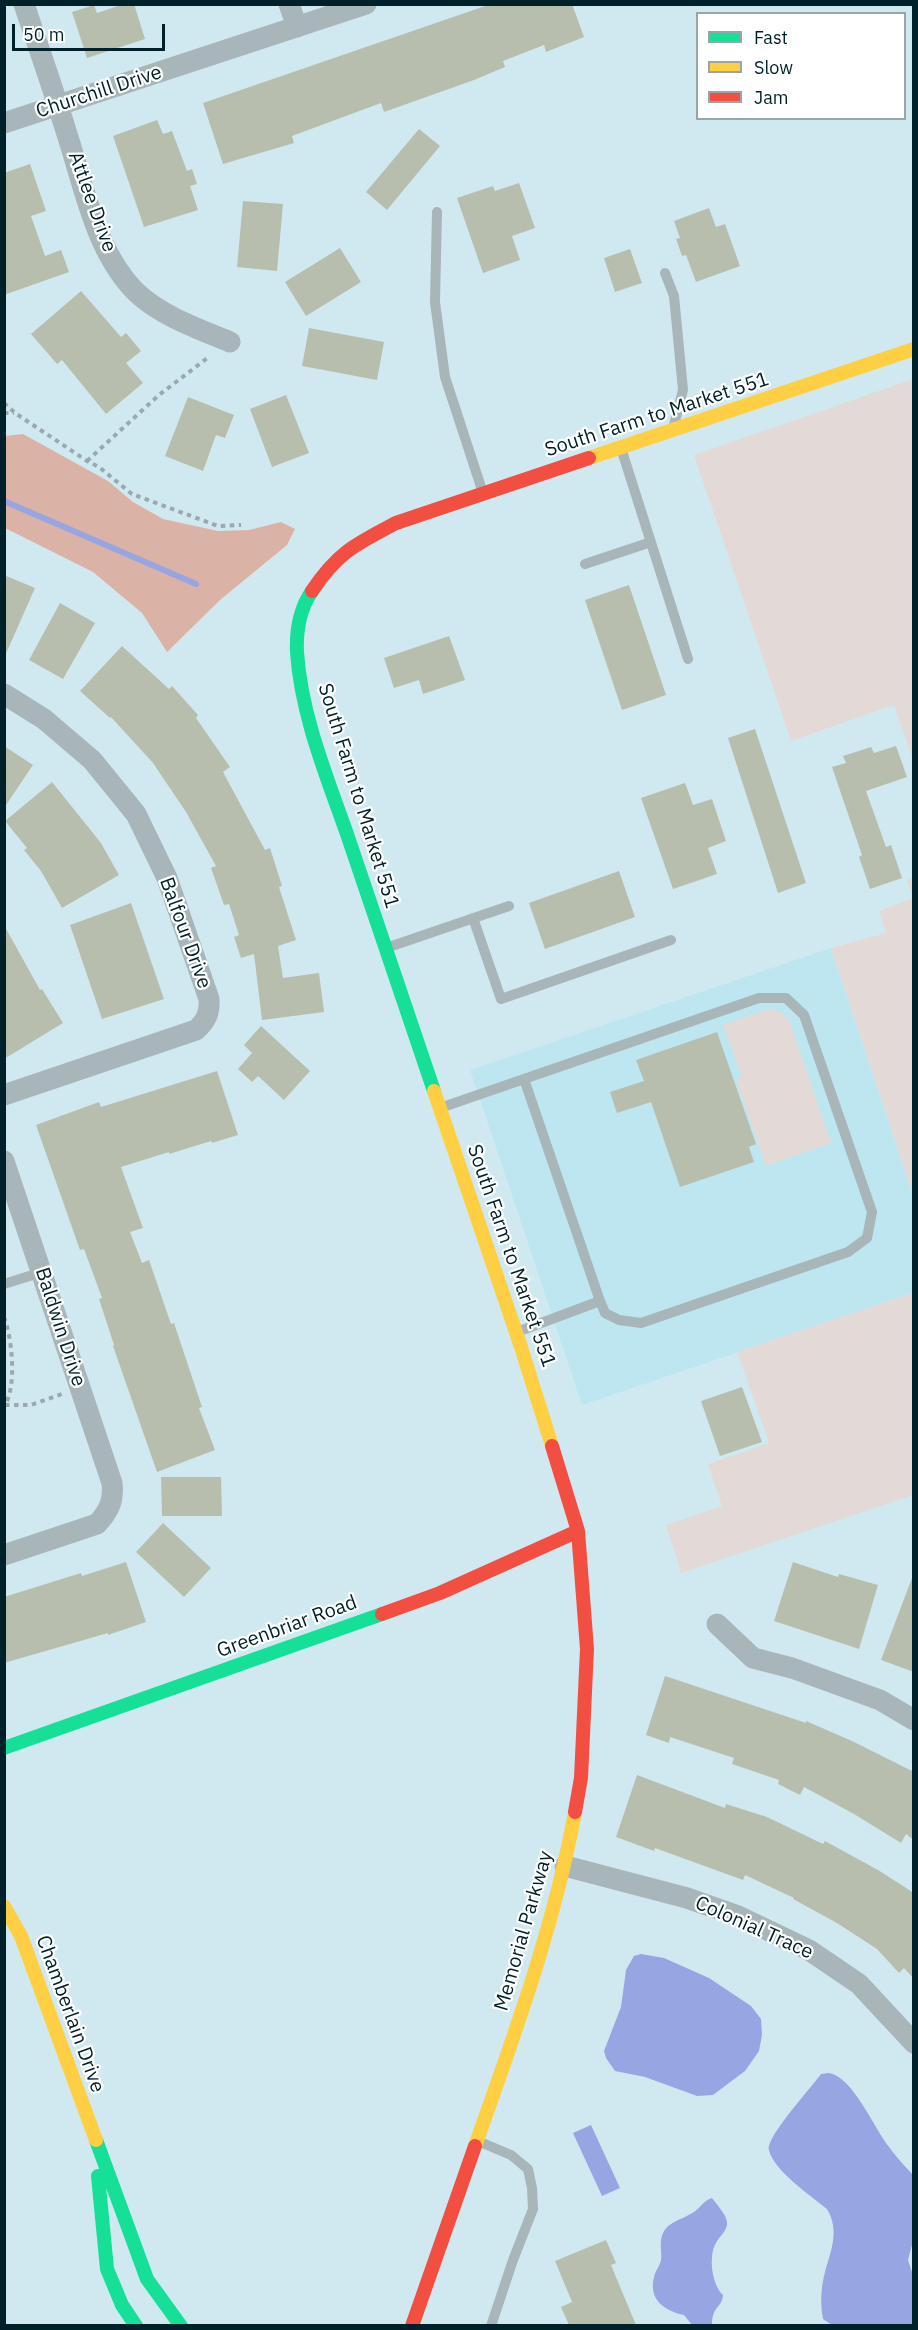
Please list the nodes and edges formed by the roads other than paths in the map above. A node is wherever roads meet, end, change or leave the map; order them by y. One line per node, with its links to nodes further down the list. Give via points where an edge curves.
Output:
1 (24, 4): 5 (street, Attlee Drive)
2 (289, 4): 4 (street)
3 (366, 4): 4 (street, Churchill Drive)
4 (297, 27): 5 (street, Churchill Drive)
5 (58, 105): 6 (street, Churchill Drive); 9 (street, Attlee Drive, via 98,231 122,275 138,294 162,310)
6 (4, 123)
7 (437, 212): 13 (lane, via 435,302 445,377)
8 (665, 273): 11 (lane, via 674,296 683,390)
9 (230, 342)
10 (914, 349): 11 (main road, South Farm to Market 551)
11 (673, 431): 12 (main road, South Farm to Market 551)
12 (621, 448): 13 (main road, South Farm to Market 551); 14 (lane)
13 (483, 493): 21 (main road, South Farm to Market 551, via 396,523 348,548 314,587 301,610 297,654 304,699)
14 (651, 542): 15 (lane); 16 (lane)
15 (585, 564)
16 (688, 659)
17 (4, 694): 23 (street, Balfour Drive, via 44,719 92,760 136,814 167,878 210,1008 196,1030)
18 (508, 906): 19 (lane)
19 (473, 918): 20 (lane, via 501,999); 21 (lane)
20 (671, 940)
21 (386, 948): 24 (main road, South Farm to Market 551)
22 (524, 1079): 24 (lane); 28 (lane); 28 (lane, via 759,998 786,999 804,1015 857,1168 872,1212 867,1238 848,1252 641,1323 605,1313)
23 (4, 1095)
24 (440, 1108): 29 (main road, South Farm to Market 551)
25 (4, 1161): 26 (street, Baldwin Drive)
26 (42, 1272): 27 (lane); 31 (street, Baldwin Drive, via 113,1495 111,1506 97,1524)
27 (4, 1284)
28 (600, 1301): 29 (lane)
29 (516, 1332): 30 (main road, South Farm to Market 551)
30 (578, 1531): 34 (main road, Greenbriar Road, via 440,1593); 35 (main road, Memorial Parkway, via 587,1649 581,1778)
31 (4, 1555)
32 (717, 1624): 33 (street, via 753,1658 880,1700)
33 (914, 1720)
34 (4, 1748)
35 (565, 1866): 37 (street, Colonial Trace, via 687,1898 738,1916 809,1950 859,1984); 39 (main road, Memorial Parkway, via 527,2000)
36 (4, 1906): 38 (main road, Chamberlain Drive, via 34,1968)
37 (914, 2043)
38 (94, 2137): 40 (main road, Chamberlain Drive, via 107,2269 119,2310); 41 (main road, Chamberlain Drive, via 147,2279)
39 (477, 2141): 42 (main road, Memorial Parkway); 43 (lane, via 511,2155 528,2169 532,2188 533,2208)
40 (136, 2325)
41 (182, 2325)
42 (412, 2325)
43 (491, 2325)

